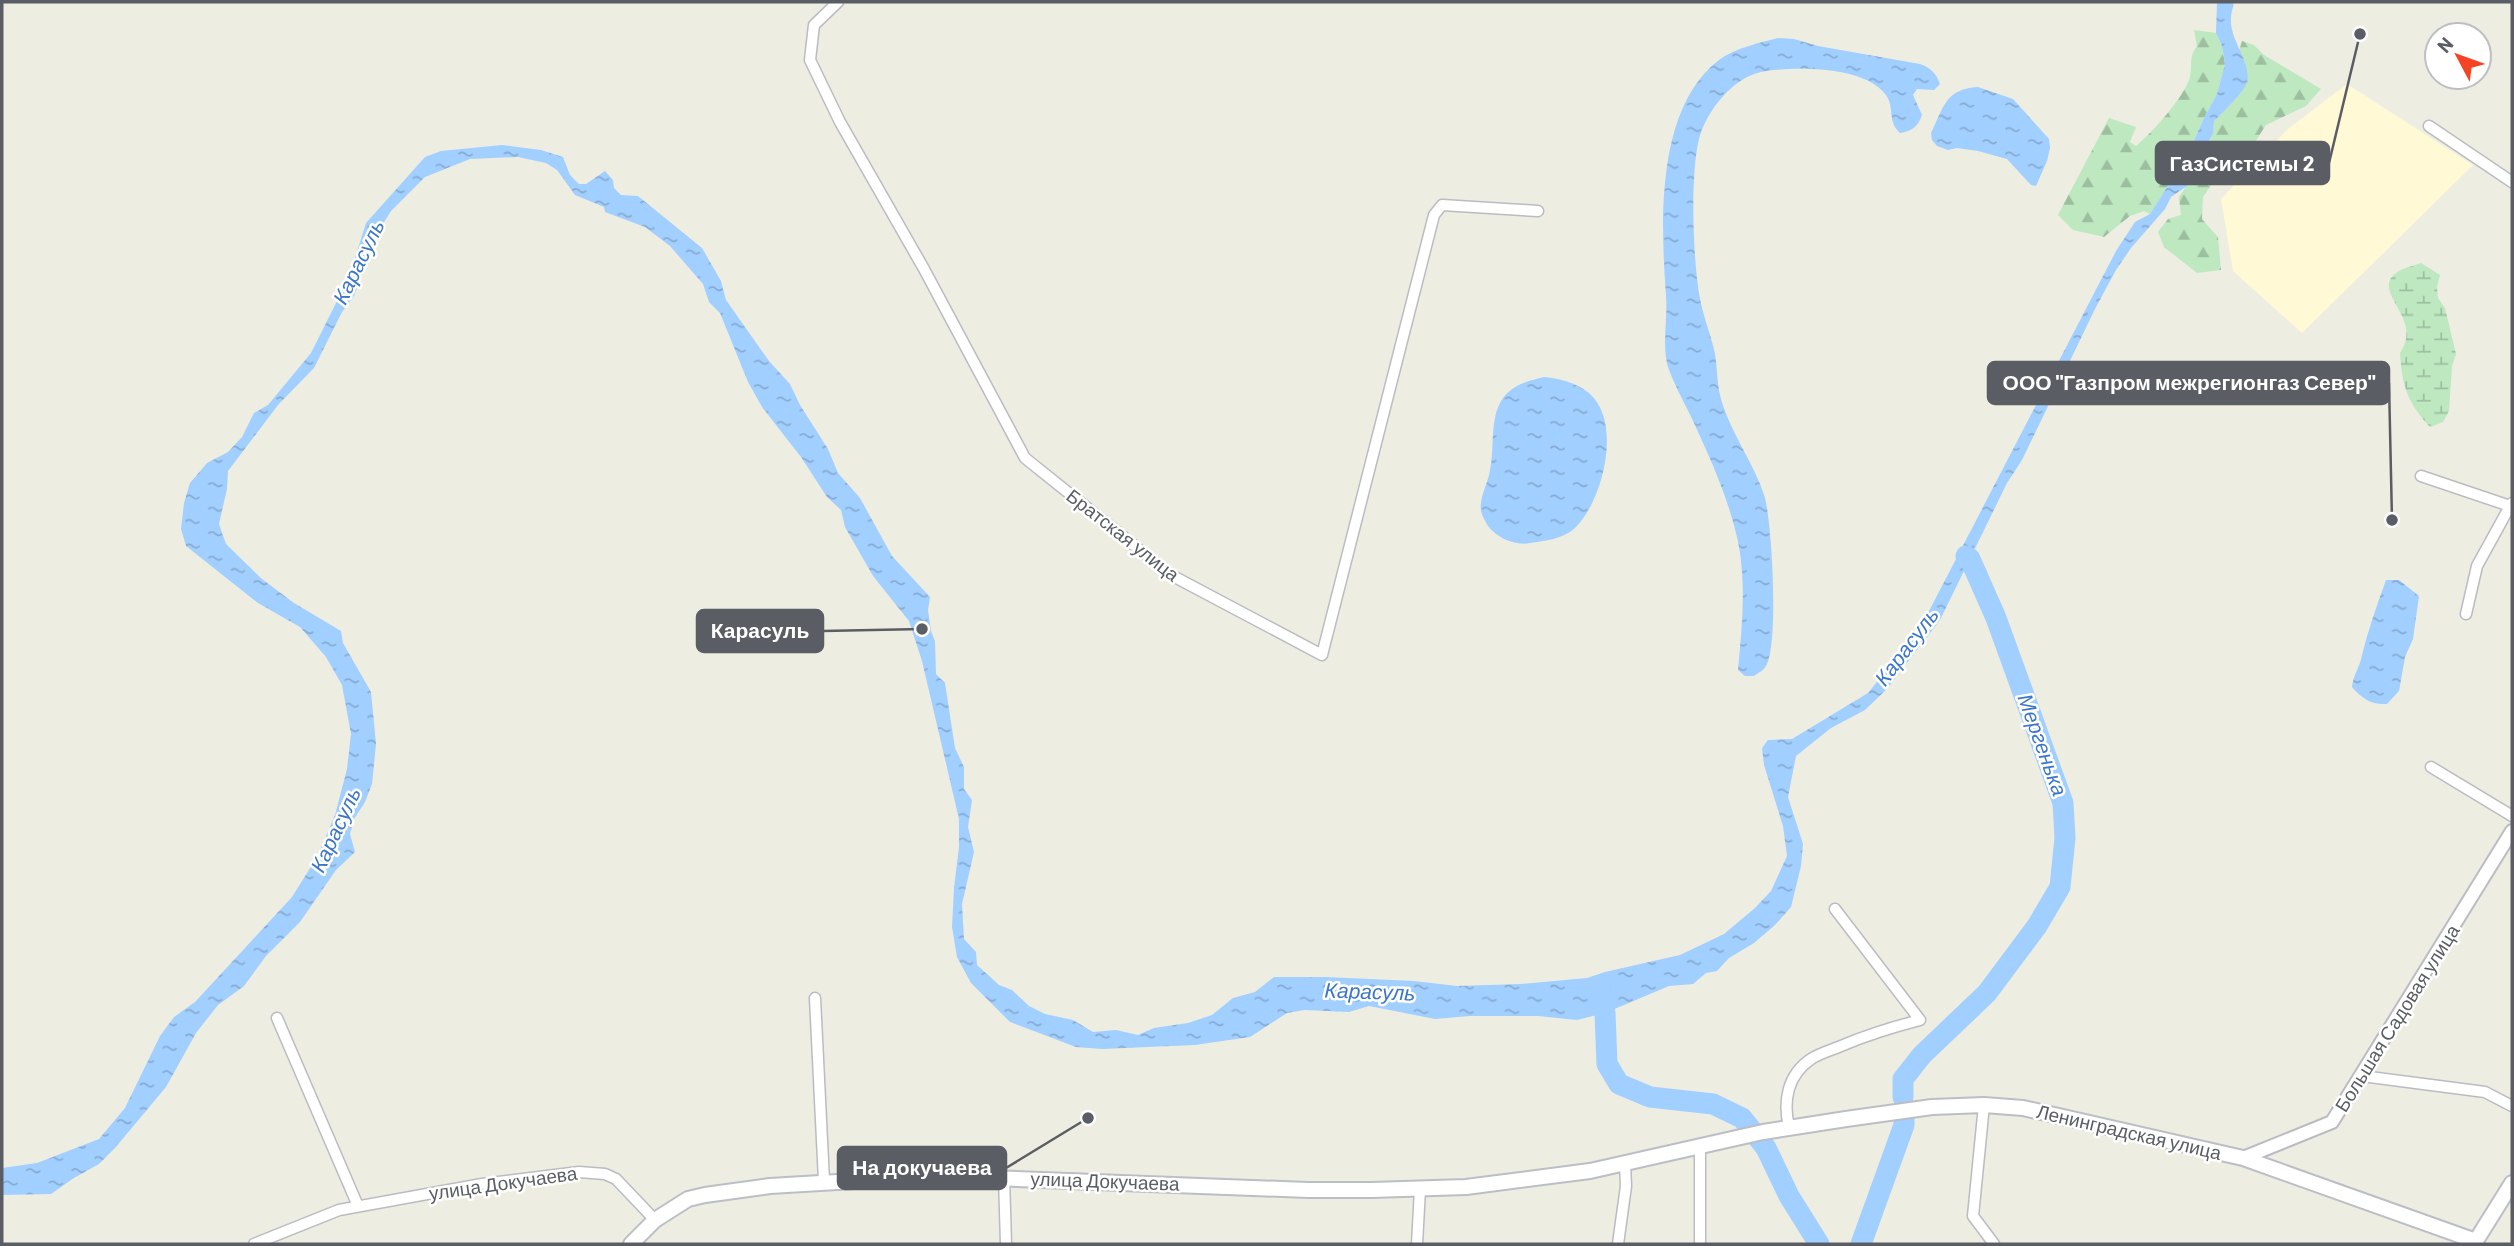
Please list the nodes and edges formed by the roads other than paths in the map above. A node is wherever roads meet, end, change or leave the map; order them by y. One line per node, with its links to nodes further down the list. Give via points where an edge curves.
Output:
1 (838, 2): 4 (street, Братская улица, via 814,25 810,60 1025,458 1171,575 1322,655 1434,215 1442,205)
2 (2429, 126): 3 (street)
3 (2512, 182)
4 (1538, 211)
5 (2421, 476): 6 (street)
6 (2511, 506): 7 (street, via 2477,566)
7 (2466, 614)
8 (2431, 767): 9 (street)
9 (2512, 816)
10 (2512, 831): 14 (street, Большая Садовая улица)
11 (1835, 909): 17 (street, via 1920,1020 1875,1031 1810,1059 1787,1092)
12 (815, 998): 23 (street)
13 (277, 1018): 26 (street)
14 (2361, 1076): 16 (street, via 2485,1092); 20 (street, Большая Садовая улица, via 2332,1122)
15 (1984, 1105): 17 (main road, Ленинградская улица, via 1932,1107); 20 (main road, Ленинградская улица, via 2023,1108); 35 (street, via 1973,1216)
16 (2512, 1106)
17 (1790, 1128): 18 (main road, Ленинградская улица)
18 (1736, 1139): 19 (main road, улица Докучаева)
19 (1700, 1148): 21 (main road, улица Докучаева); 34 (street)
20 (2243, 1158): 28 (main road, Ленинградская улица)
21 (1625, 1164): 25 (main road, улица Докучаева, via 1506,1183); 33 (street)
22 (1004, 1177): 23 (main road, улица Докучаева); 25 (main road, улица Докучаева); 31 (street)
23 (824, 1181): 27 (main road, улица Докучаева, via 705,1195)
24 (2512, 1183): 28 (main road)
25 (1420, 1189): 32 (street)
26 (358, 1206): 27 (street, улица Докучаева, via 509,1180 592,1172 616,1179); 29 (street, улица Докучаева)
27 (654, 1220): 30 (main road)
28 (2478, 1243)
29 (254, 1244)
30 (631, 1244)
31 (1006, 1244)
32 (1418, 1244)
33 (1618, 1244)
34 (1700, 1244)
35 (1994, 1244)

